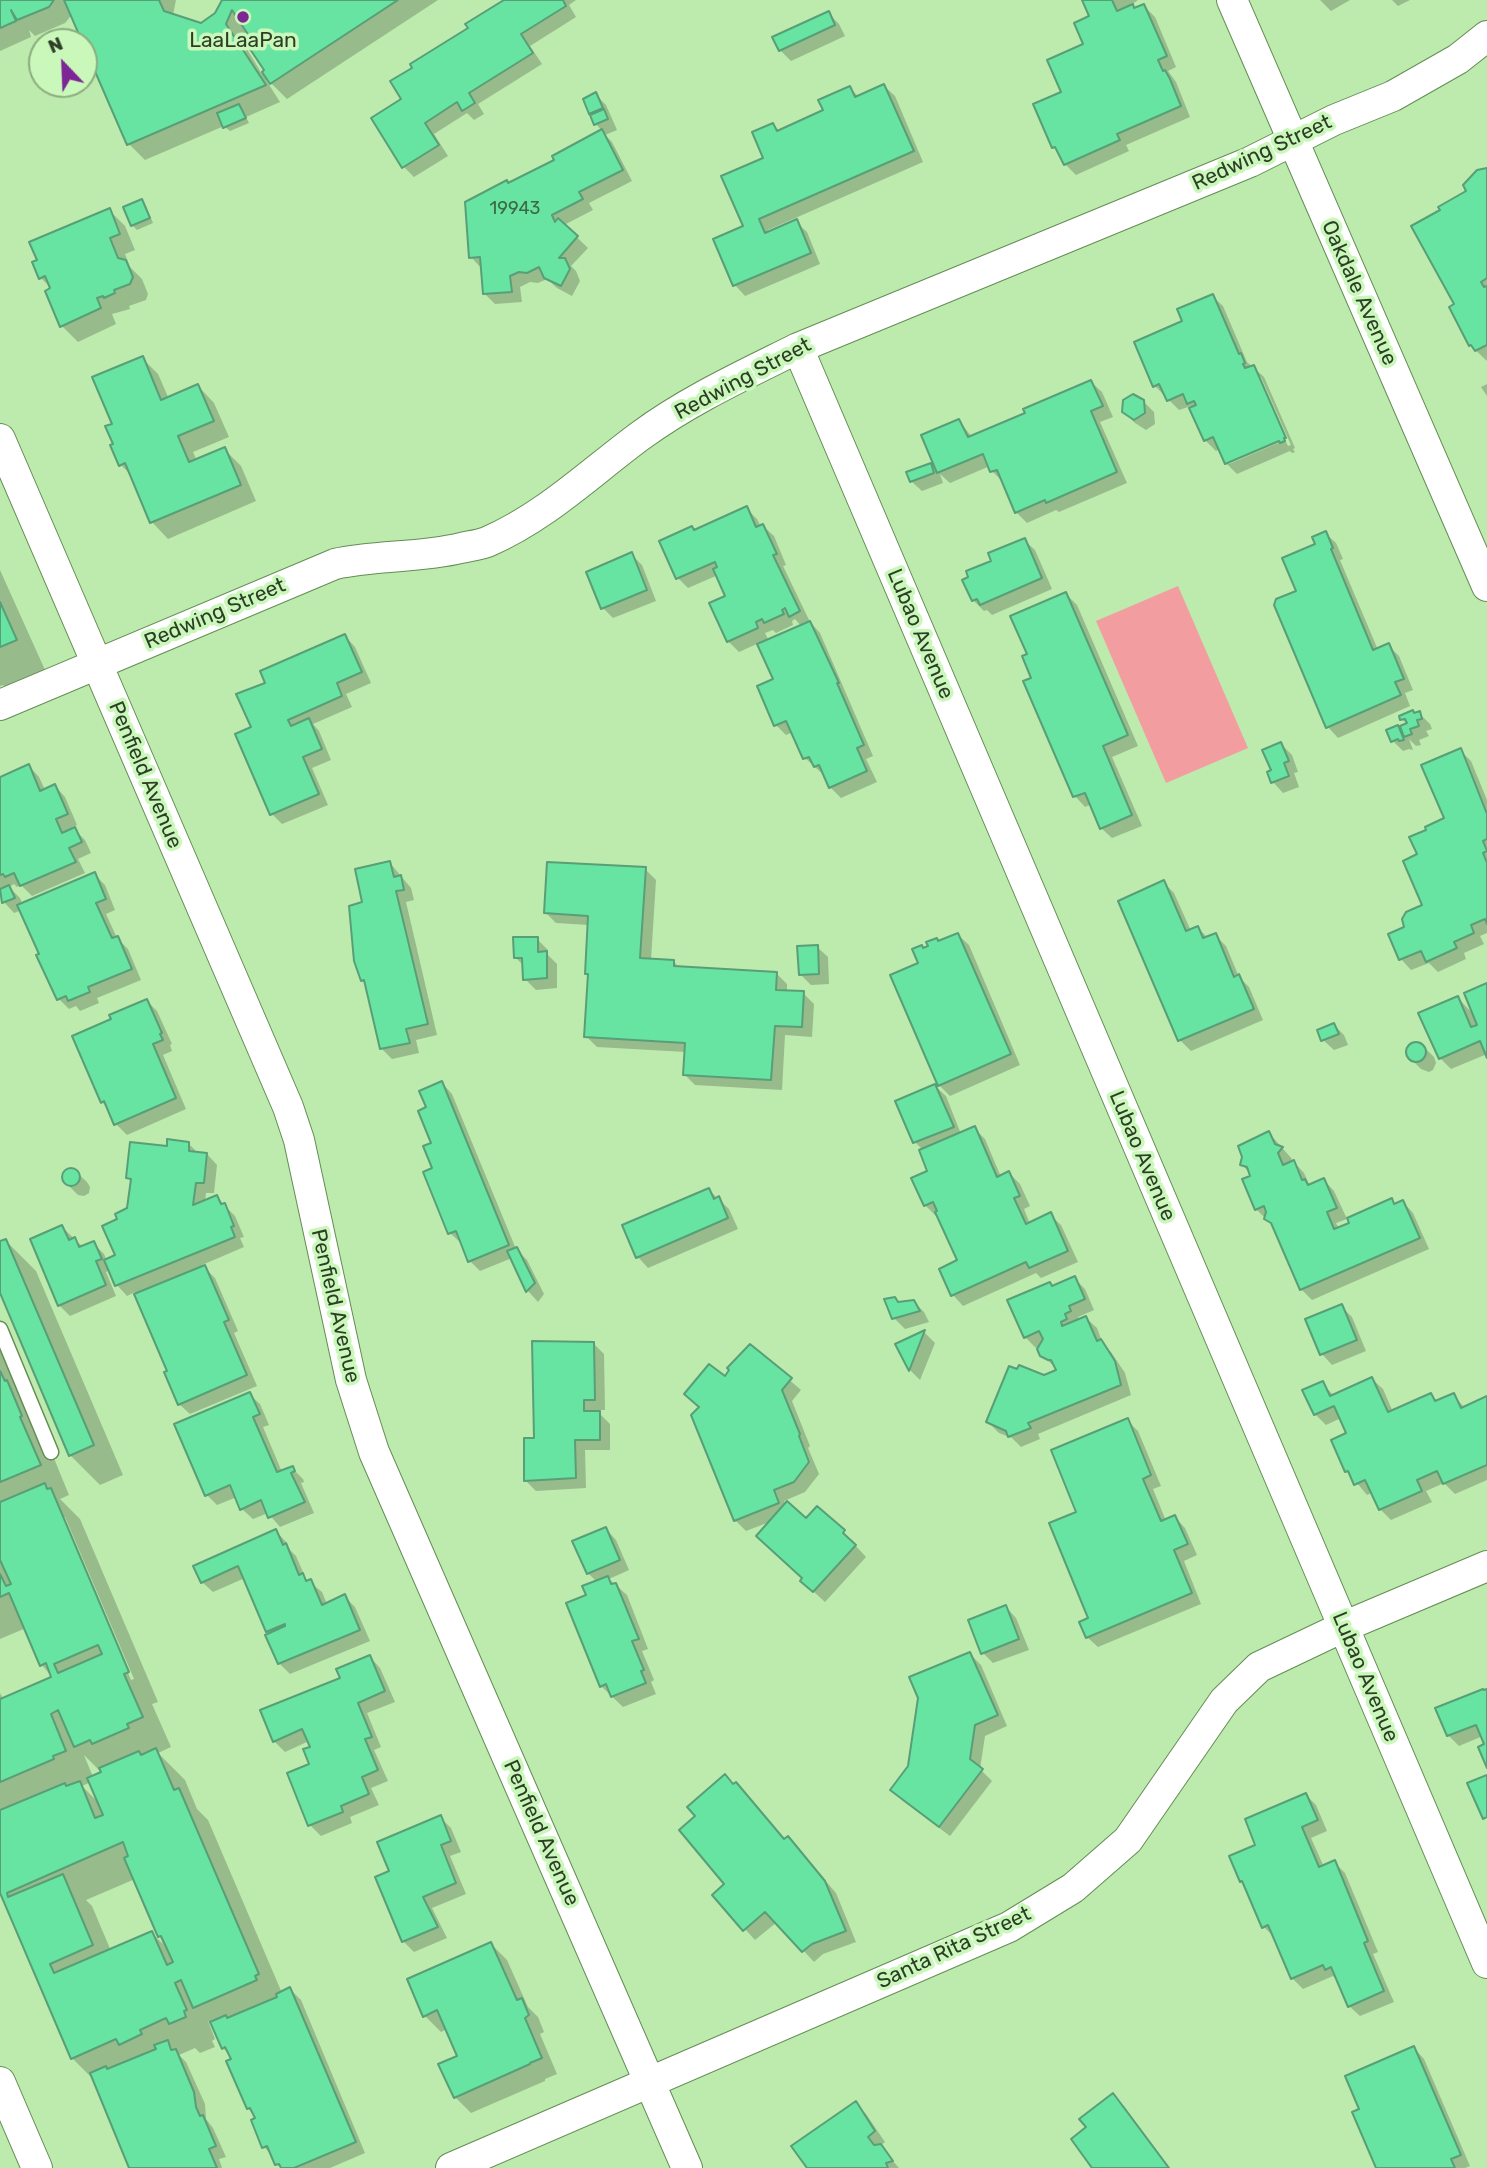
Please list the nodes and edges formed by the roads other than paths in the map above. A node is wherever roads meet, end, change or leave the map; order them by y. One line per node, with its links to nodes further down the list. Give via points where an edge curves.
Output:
1 (1232, 0): 3 (street, Oakdale Avenue)
2 (1487, 36): 3 (street, Redwing Street, via 1458,59 1393,96)
3 (1292, 141): 4 (street, Redwing Street); 6 (street, Oakdale Avenue)
4 (798, 348): 7 (street, Redwing Street, via 693,401 542,513 485,543 335,564); 12 (street, Lubao Avenue)
5 (0, 439): 7 (street, Penfield Avenue)
6 (1487, 586)
7 (97, 664): 8 (street, Redwing Street); 15 (street, Penfield Avenue, via 288,1107 351,1381 374,1452)
8 (0, 705)
9 (0, 1329): 10 (lane)
10 (51, 1452)
11 (1487, 1566): 12 (street, Santa Rita Street)
12 (1343, 1627): 13 (street, Lubao Avenue); 15 (street, Santa Rita Street, via 1259,1667 1224,1701 1128,1840 1073,1888 1009,1927)
13 (1487, 1963)
14 (0, 2082): 16 (street)
15 (651, 2082): 17 (street, Santa Rita Street); 18 (street, Penfield Avenue)
16 (37, 2168)
17 (451, 2168)
18 (687, 2168)

